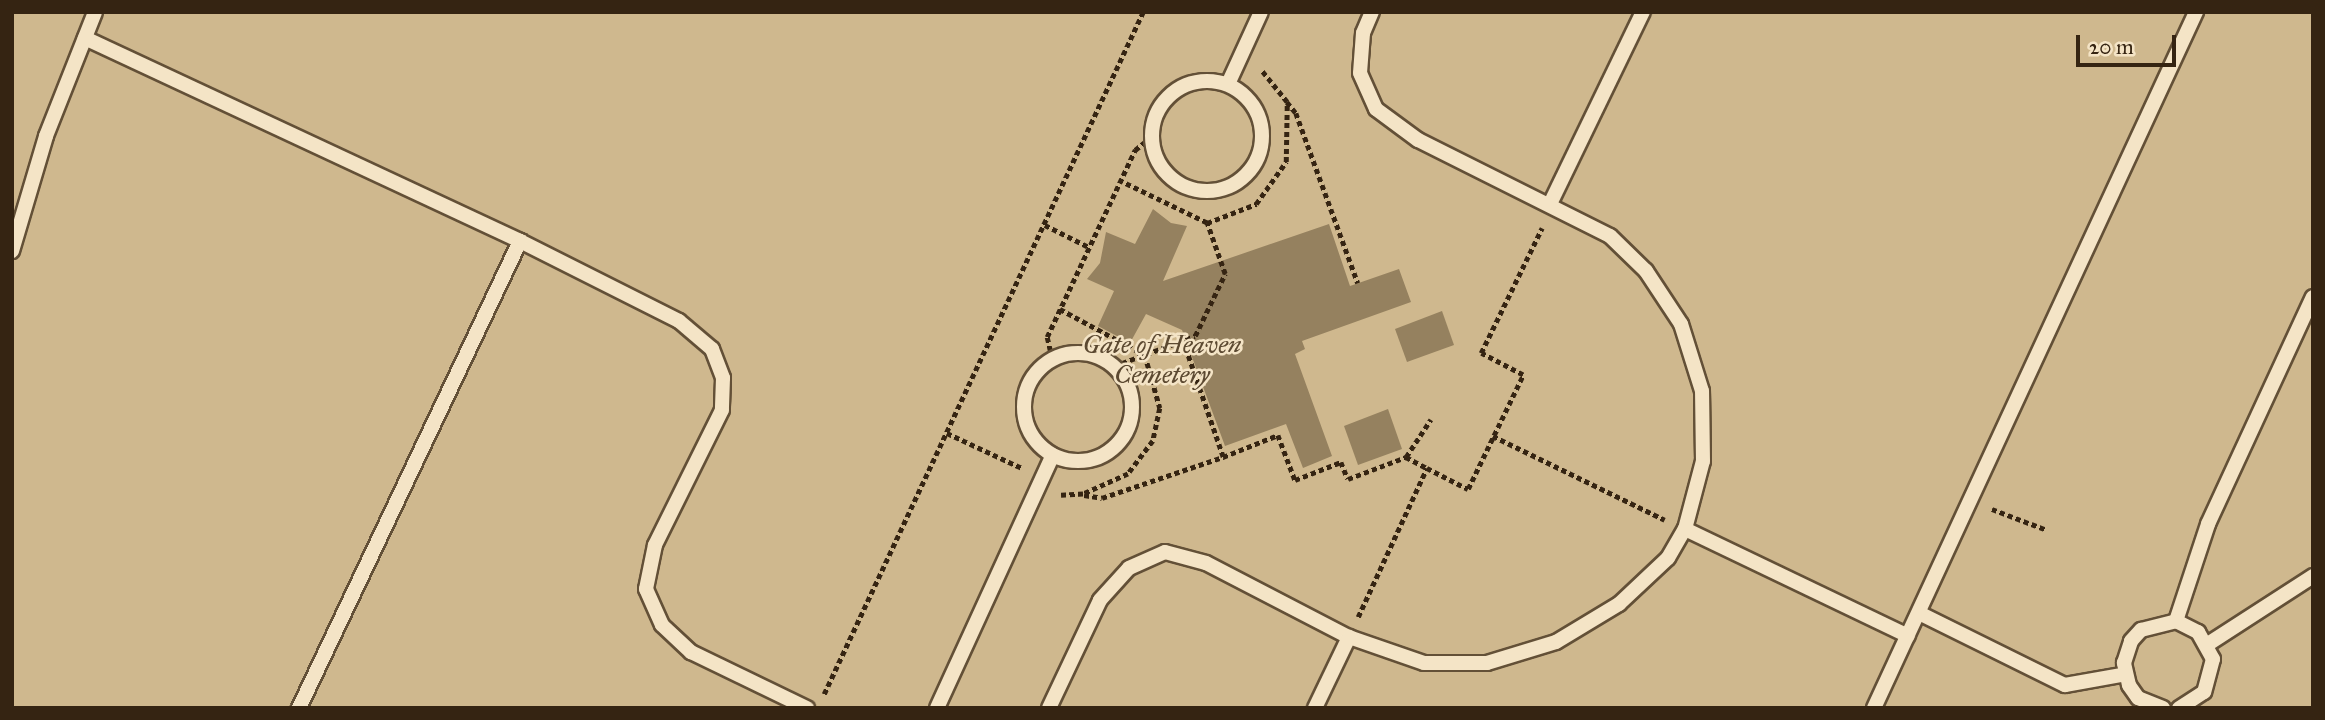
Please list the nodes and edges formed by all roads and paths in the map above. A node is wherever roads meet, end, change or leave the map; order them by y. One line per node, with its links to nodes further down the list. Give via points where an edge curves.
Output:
1 (95, 12): 7 (lane)
2 (1143, 12): 15 (path)
3 (1261, 12): 8 (lane)
4 (1372, 12): 13 (lane, via 1363,33 1360,73 1376,109 1418,140)
5 (1643, 12): 13 (lane)
6 (2196, 12): 36 (lane)
7 (85, 38): 16 (lane); 18 (lane, via 46,136)
8 (1241, 55): 9 (lane); 10 (path, via 1257,64)
9 (1228, 85): 11 (lane, via 1201,81 1175,90 1162,103); 11 (lane, via 1255,108 1261,134 1256,161 1230,186 1194,190 1177,183 1164,171)
10 (1287, 102): 14 (path, via 1289,145 1272,187 1237,215); 19 (path, via 1296,113)
11 (1151, 137): 12 (path, via 1135,150)
12 (1120, 181): 14 (path); 17 (path)
13 (1553, 204): 28 (path, via 1482,353 1523,375); 37 (lane, via 1610,236 1646,271 1681,324 1702,391 1703,461)
14 (1207, 223): 22 (path, via 1225,274 1195,336)
15 (1045, 225): 17 (path); 27 (path)
16 (520, 241): 46 (lane); 47 (lane, via 679,321 712,349 723,378 722,410 655,545 646,589 662,625 691,653)
17 (1089, 247): 21 (path)
18 (12, 251)
19 (1358, 283)
20 (2313, 297): 41 (lane, via 2208,524)
21 (1060, 309): 23 (path); 24 (path, via 1047,337)
22 (1183, 341): 23 (path); 30 (path)
23 (1146, 355): 25 (path); 34 (path, via 1158,389 1160,425 1128,474)
24 (1052, 359): 25 (lane, via 1084,353); 29 (lane, via 1039,369 1024,399 1029,432)
25 (1114, 366): 29 (lane, via 1131,396 1132,413 1122,437 1087,461)
26 (1431, 419): 31 (path)
27 (947, 433): 33 (path); 48 (path)
28 (1493, 436): 32 (path, via 1468,489); 37 (path)
29 (1053, 455): 33 (lane)
30 (1223, 457): 31 (path, via 1278,435 1294,480 1341,462 1348,480); 34 (path, via 1102,498)
31 (1406, 457): 32 (path)
32 (1427, 468): 43 (path)
33 (1043, 478): 35 (lane)
34 (1083, 494): 35 (path)
35 (1035, 495): 49 (lane)
36 (1971, 501): 38 (path); 40 (lane)
37 (1685, 529): 42 (lane); 43 (lane, via 1668,558 1619,604 1556,642 1487,663 1424,663)
38 (2047, 530)
39 (2313, 576): 44 (lane)
40 (1919, 612): 42 (lane); 45 (lane, via 2065,685)
41 (2176, 621): 44 (lane); 45 (lane, via 2141,629 2127,648)
42 (1908, 636): 52 (lane)
43 (1349, 637): 50 (lane, via 1206,563 1165,552 1129,568 1100,600); 51 (lane)
44 (2208, 644): 54 (lane, via 2211,678 2204,692)
45 (2126, 674): 53 (lane, via 2138,698)
46 (299, 708)
47 (807, 708)
48 (817, 708)
49 (937, 708)
50 (1049, 708)
51 (1315, 708)
52 (1874, 708)
53 (2163, 708)
54 (2179, 708)

